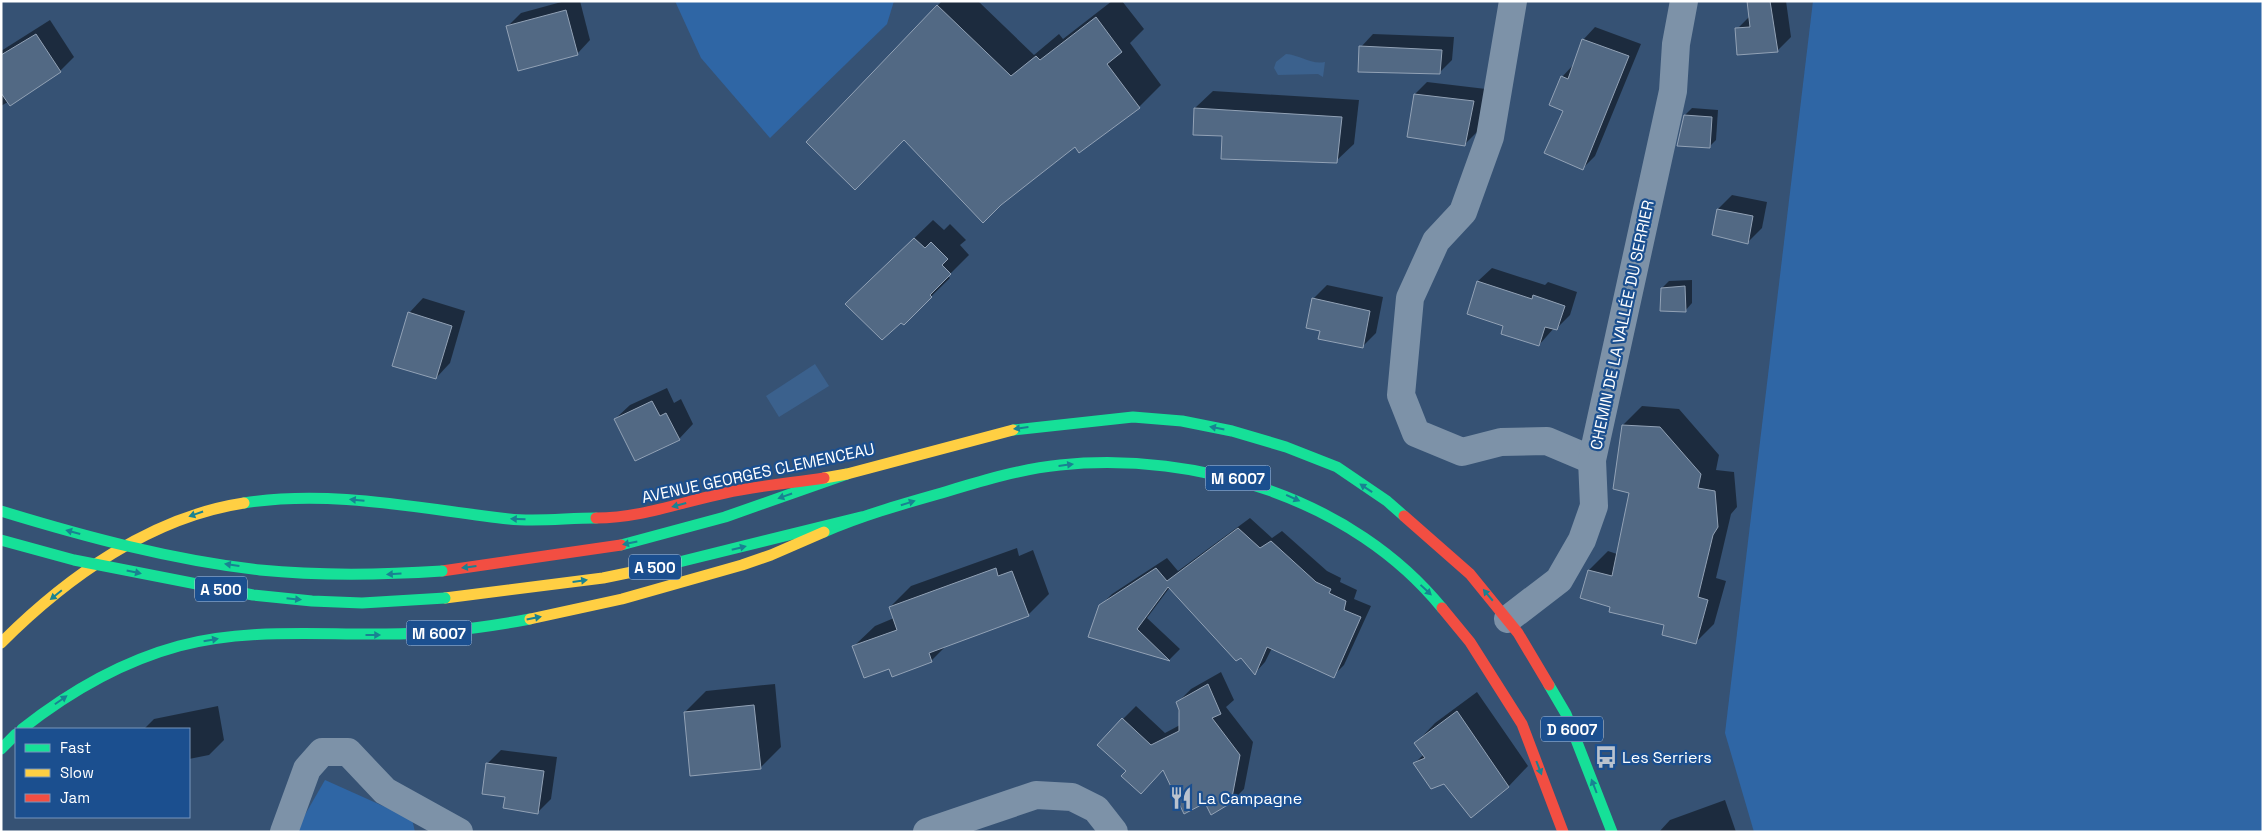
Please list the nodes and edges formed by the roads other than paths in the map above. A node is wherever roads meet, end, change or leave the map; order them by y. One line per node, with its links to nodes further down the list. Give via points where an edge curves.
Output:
1 (1513, 1): 3 (street, via 1490,138 1463,212 1436,241 1410,298 1401,395 1416,433 1462,452 1501,442 1547,441)
2 (1684, 1): 3 (street, CHEMIN DE LA VALLÉE DU SERRIER, via 1676,44 1674,92)
3 (1592, 460): 8 (street, CHEMIN DE LA VALLÉE DU SERRIER, via 1594,506 1582,540 1559,580)
4 (848, 474): 5 (main road, A 500, one-way to 5, bridge, via 725,517 630,544 442,571 393,574 341,575 266,570 140,548); 8 (main road, AVENUE GEORGES CLEMENCEAU / M 6007, one-way to 4, via 1470,574 1428,535 1337,467 1232,431 1182,421 1133,418 1065,423 1010,430); 9 (main road, AVENUE GEORGES CLEMENCEAU / M 6007, one-way to 9, via 724,493 614,518 511,519 336,499 274,498 215,507 171,522 126,546 78,577)
5 (1, 511)
6 (861, 517): 7 (main road, A 500, one-way to 6, bridge, via 74,560 253,595 362,603 445,598 603,578 695,559); 12 (main road, M 6007, one-way to 12, via 1028,470 1080,464 1134,464 1233,477 1317,509 1368,540 1399,564 1437,600 1482,657); 13 (main road, M 6007, one-way to 6, via 103,674 138,659 190,644 239,636 461,631 553,615 767,557)
7 (1, 540)
8 (1513, 626): 21 (main road, D 6007, one-way to 8, via 1566,714)
9 (17, 627): 10 (main road, M 6007); 11 (main road, AVENUE GEORGES CLEMENCEAU / M 6007)
10 (1, 638)
11 (1, 643)
12 (1521, 722): 20 (main road, D 6007, one-way to 20)
13 (23, 728)
14 (15, 735): 15 (main road)
15 (1, 749)
16 (284, 832): 17 (street, via 307,769 322,752 348,752 384,791)
17 (459, 832)
18 (927, 832): 19 (street, via 1036,796 1072,797 1096,809)
19 (1114, 832)
20 (1563, 832)
21 (1612, 832)

